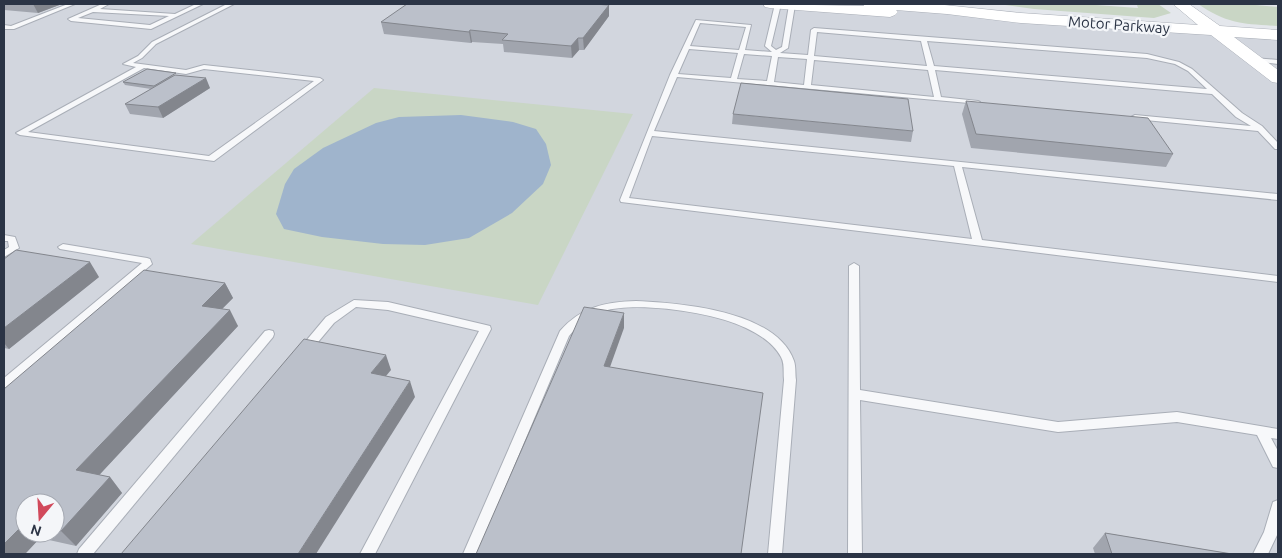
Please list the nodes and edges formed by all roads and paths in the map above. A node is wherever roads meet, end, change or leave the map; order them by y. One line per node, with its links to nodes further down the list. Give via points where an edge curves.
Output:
1 (72, 4): 13 (lane, via 12,28)
2 (106, 4): 10 (lane)
3 (200, 4): 11 (lane)
4 (230, 4): 23 (lane, via 154,43 140,57 126,64)
5 (770, 4): 6 (main road, Motor Parkway)
6 (785, 4): 12 (main road, Motor Parkway, via 954,17); 19 (lane, via 785,48); 19 (lane, via 768,46)
7 (872, 4): 9 (main road, Motor Parkway)
8 (1180, 4): 14 (main road)
9 (942, 6): 12 (main road, Motor Parkway)
10 (92, 10): 11 (lane); 11 (lane, via 71,19 151,27)
11 (175, 15)
12 (1021, 18): 14 (main road, Motor Parkway)
13 (4, 27)
14 (1216, 31): 15 (main road, Motor Parkway); 21 (main road)
15 (1275, 37)
16 (924, 39): 20 (lane, via 814,30); 24 (lane); 30 (lane, via 1147,56 1177,63 1190,70)
17 (686, 47): 18 (lane); 18 (lane, via 698,21 749,26); 25 (lane)
18 (741, 51): 19 (lane); 27 (lane)
19 (776, 54): 20 (lane); 28 (lane)
20 (811, 58): 24 (lane); 29 (lane)
21 (1254, 60): 22 (lane); 26 (main road)
22 (1278, 62)
23 (143, 66): 23 (lane, via 20,133 211,159 320,80 204,67 186,72)
24 (931, 68): 30 (lane); 31 (lane)
25 (673, 75): 27 (lane); 35 (lane)
26 (1278, 78)
27 (733, 81): 28 (lane)
28 (770, 84): 29 (lane)
29 (807, 87): 31 (lane)
30 (1214, 92): 34 (lane)
31 (938, 99): 32 (lane)
32 (987, 104)
33 (1123, 116): 34 (lane)
34 (1260, 129): 36 (lane)
35 (649, 133): 37 (lane); 40 (lane, via 624,200)
36 (1278, 147)
37 (957, 164): 38 (lane); 40 (lane)
38 (1278, 197)
39 (4, 238): 42 (lane, via 12,239 14,248)
40 (978, 242): 44 (lane)
41 (63, 247): 47 (lane, via 147,261 147,264)
42 (4, 254)
43 (854, 266): 48 (lane)
44 (1278, 279)
45 (269, 334): 53 (lane)
46 (299, 357): 54 (lane, via 330,320 354,302 388,306 486,329)
47 (4, 384)
48 (854, 394): 49 (lane, via 1058,427 1177,417); 57 (lane)
49 (1261, 431): 50 (lane); 51 (lane)
50 (1278, 434)
51 (1278, 462)
52 (1278, 506): 58 (lane, via 1271,533)
53 (84, 554)
54 (367, 554)
55 (470, 554): 56 (lane, via 564,334 574,321 600,308 640,303 744,322 764,332 788,360 790,380)
56 (775, 554)
57 (855, 554)
58 (1260, 554)

